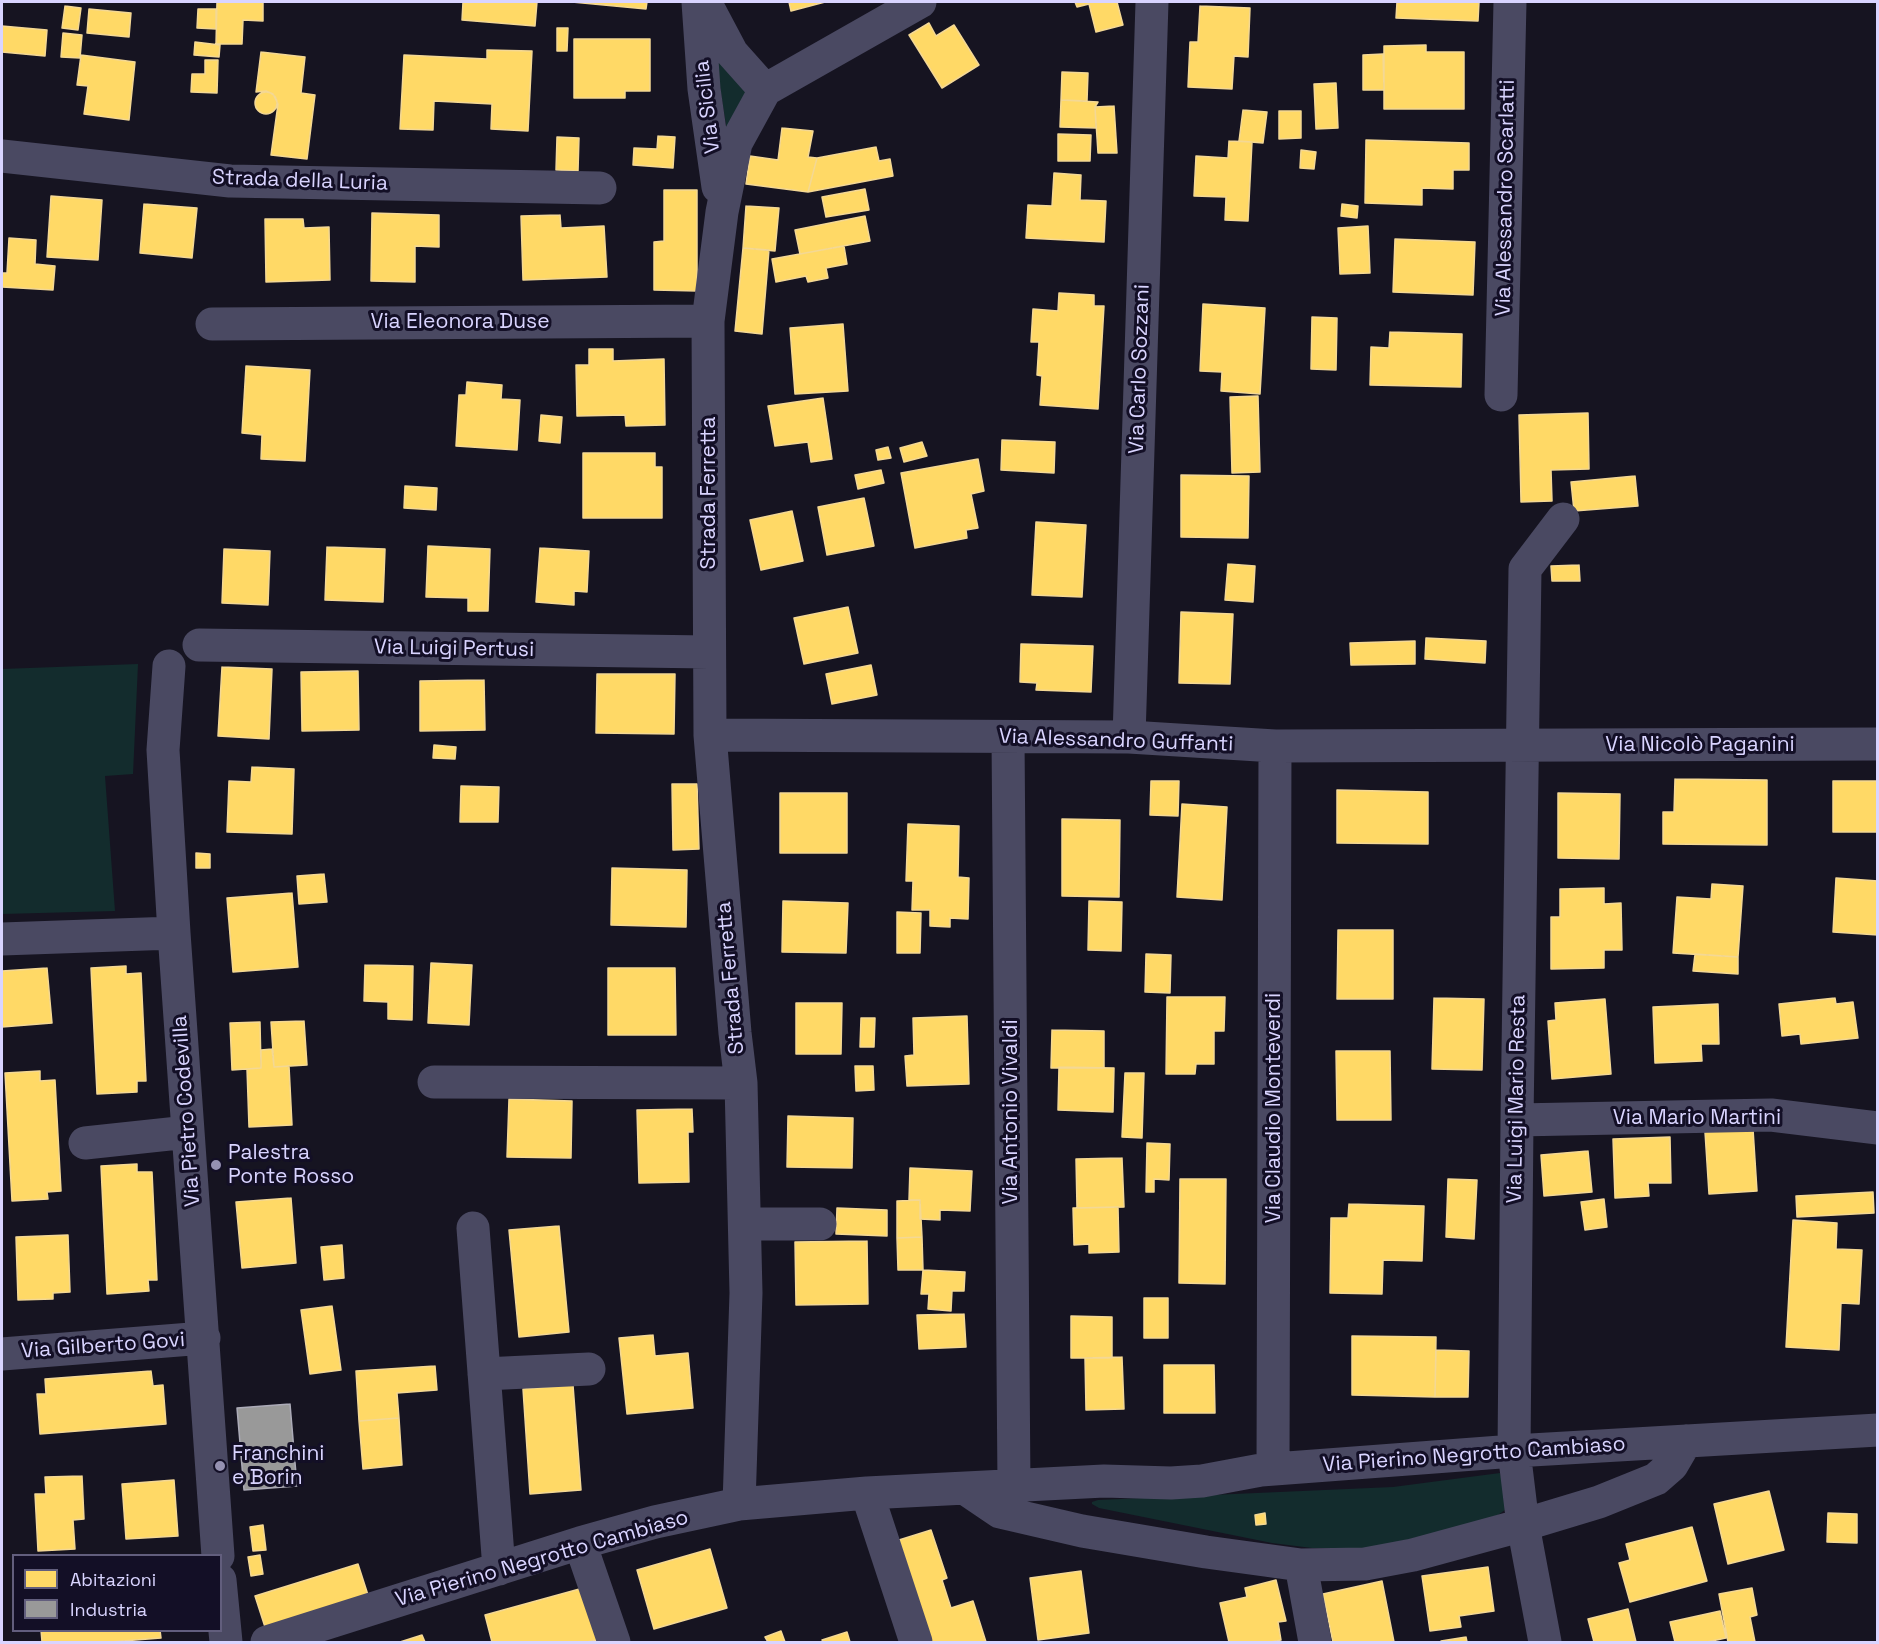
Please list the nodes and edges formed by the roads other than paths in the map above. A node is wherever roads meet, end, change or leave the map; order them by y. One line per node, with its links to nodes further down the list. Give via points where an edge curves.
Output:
1 (698, 2): 9 (street, Via Sicilia, via 704,89)
2 (705, 2): 6 (street, Via Sicilia, via 732,53)
3 (920, 2): 6 (street)
4 (1152, 2): 19 (street, Via Carlo Sozzani)
5 (1510, 2): 12 (street, Via Alessandro Scarlatti)
6 (765, 90): 9 (street, Strada Ferretta, via 736,143)
7 (2, 156): 8 (street, Strada della Luria, via 230,182)
8 (600, 188)
9 (722, 212): 10 (street, Strada Ferretta)
10 (708, 321): 11 (street, Via Eleonora Duse); 15 (street, Strada Ferretta)
11 (212, 324)
12 (1501, 395)
13 (1563, 519): 22 (street, Via Luigi Mario Resta, via 1525,569)
14 (199, 645): 15 (street, Via Luigi Pertusi)
15 (709, 652): 17 (street, Strada Ferretta)
16 (169, 666): 23 (street, Via Pietro Codevilla, via 163,750)
17 (710, 735): 18 (street, Via Alessandro Guffanti); 26 (street, Strada Ferretta)
18 (1008, 737): 19 (street, Via Alessandro Guffanti); 42 (street, Via Antonio Vivaldi)
19 (1129, 737): 21 (street, Via Alessandro Guffanti)
20 (1878, 744): 22 (street, Via Nicolò Paganini)
21 (1275, 746): 22 (street, Via Alessandro Guffanti); 41 (street, Via Claudio Monteverdi)
22 (1522, 747): 27 (street, Via Luigi Mario Resta)
23 (174, 933): 24 (street); 29 (street, Via Pietro Codevilla)
24 (2, 939)
25 (434, 1082): 26 (street, Strada Ferretta)
26 (741, 1083): 31 (street, Strada Ferretta)
27 (1517, 1120): 28 (street, Via Mario Martini, via 1771,1115); 40 (street, Via Luigi Mario Resta)
28 (1878, 1128)
29 (188, 1132): 30 (street); 34 (street, Via Pietro Codevilla)
30 (85, 1143)
31 (744, 1224): 32 (street); 45 (street, Strada Ferretta, via 746,1293)
32 (820, 1224)
33 (473, 1228): 37 (street)
34 (204, 1338): 35 (street, Via Gilberto Govi); 48 (street, Via Pietro Codevilla)
35 (2, 1354)
36 (589, 1369): 37 (street)
37 (484, 1374): 50 (street)
38 (1878, 1430): 39 (street, Via Pierino Negrotto Cambiaso)
39 (1686, 1441): 40 (street, Via Pierino Negrotto Cambiaso); 46 (street, Via Pierino Negrotto Cambiaso, via 1672,1465 1656,1479)
40 (1514, 1451): 41 (street, Via Pierino Negrotto Cambiaso); 46 (street, Via Luigi Mario Resta)
41 (1267, 1469): 42 (street, Via Pierino Negrotto Cambiaso, via 1171,1484 1104,1480)
42 (1014, 1486): 43 (street, Via Pierino Negrotto Cambiaso)
43 (966, 1489): 44 (street, Via Pierino Negrotto Cambiaso); 49 (street, Via Pierino Negrotto Cambiaso, via 1000,1512 1082,1531)
44 (867, 1493): 45 (street, Via Pierino Negrotto Cambiaso); 55 (street)
45 (739, 1504): 47 (street, Via Pierino Negrotto Cambiaso)
46 (1523, 1526): 49 (street, Via Pierino Negrotto Cambiaso, via 1365,1564); 57 (street, Via Luigi Mario Resta)
47 (580, 1543): 50 (street, Via Pierino Negrotto Cambiaso); 54 (street)
48 (218, 1554)
49 (1301, 1565): 56 (street)
50 (499, 1569): 53 (street, Via Pierino Negrotto Cambiaso)
51 (222, 1601): 52 (street)
52 (226, 1642)
53 (272, 1642)
54 (614, 1642)
55 (916, 1642)
56 (1315, 1642)
57 (1545, 1642)

